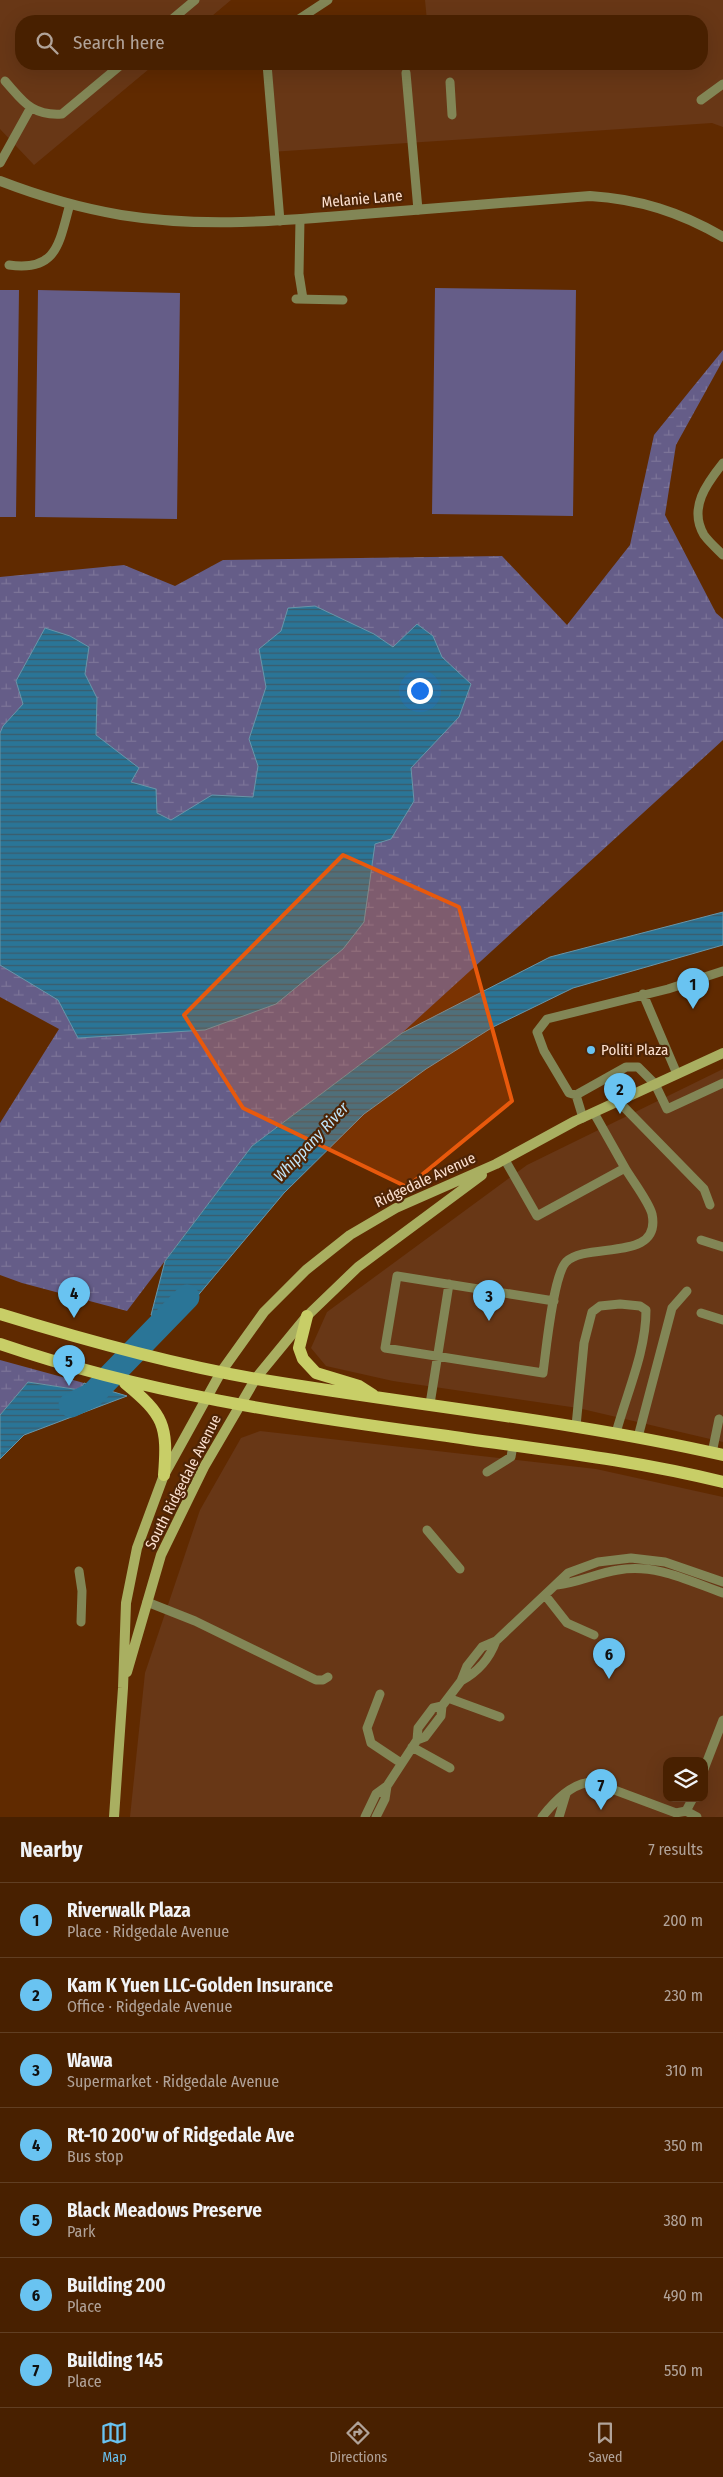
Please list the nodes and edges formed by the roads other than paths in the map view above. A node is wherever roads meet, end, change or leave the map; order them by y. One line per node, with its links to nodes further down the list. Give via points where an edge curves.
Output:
1 (195, 0): 3 (lane)
2 (328, 0): 4 (lane)
3 (177, 15)
4 (305, 15)
5 (115, 70): 12 (lane, via 62,114)
6 (267, 70): 19 (lane)
7 (406, 73): 17 (lane)
8 (5, 81): 12 (lane)
9 (450, 82): 13 (lane)
10 (723, 84): 11 (lane)
11 (701, 100)
12 (30, 108): 14 (lane)
13 (452, 115)
14 (0, 163)
15 (0, 181): 16 (street, Melanie Lane)
16 (70, 204): 19 (street, Melanie Lane, via 168,221); 21 (lane, via 54,252 34,266)
17 (418, 210): 18 (street, Melanie Lane); 20 (street, Melanie Lane, via 590,196 618,198 673,212)
18 (300, 219): 19 (street, Melanie Lane); 22 (lane, via 299,299)
19 (280, 221)
20 (723, 237)
21 (9, 264)
22 (343, 300)
23 (723, 463): 24 (lane, via 700,496 698,516 704,534)
24 (723, 555)
25 (723, 971): 26 (lane)
26 (643, 994): 28 (lane); 31 (lane, via 548,1019 537,1032 568,1093)
27 (723, 1054): 28 (main road, Ridgedale Avenue)
28 (677, 1074): 30 (main road, Ridgedale Avenue)
29 (723, 1083): 30 (lane, via 667,1108)
30 (655, 1084): 31 (lane, via 638,1067 626,1067); 32 (main road, Ridgedale Avenue)
31 (576, 1095): 34 (lane)
32 (618, 1101): 33 (main road, Ridgedale Avenue); 37 (lane, via 704,1189)
33 (594, 1113): 34 (main road, Ridgedale Avenue); 36 (lane)
34 (583, 1118): 35 (main road, Ridgedale Avenue)
35 (501, 1162): 36 (lane, via 537,1216); 45 (main road, Ridgedale Avenue, via 374,1254); 51 (main road, Ridgedale Avenue, via 396,1208 350,1235 306,1270 264,1312)
36 (625, 1168): 42 (lane, via 652,1214 647,1238 637,1246 577,1254 566,1262 560,1274)
37 (710, 1205)
38 (701, 1240): 39 (lane)
39 (723, 1247)
40 (449, 1284): 42 (lane); 47 (lane, via 397,1276 398,1302); 50 (lane, via 437,1334)
41 (687, 1291): 61 (lane, via 672,1308)
42 (554, 1300): 50 (lane, via 543,1373)
43 (701, 1313): 46 (lane)
44 (0, 1314): 51 (main road)
45 (307, 1316): 52 (main road, Ridgedale Avenue); 54 (main road, via 299,1348 303,1359 316,1373 359,1386)
46 (723, 1320)
47 (389, 1326): 48 (lane); 50 (lane, via 385,1348)
48 (399, 1327)
49 (0, 1344): 53 (main road)
50 (438, 1357): 56 (lane)
51 (221, 1372): 52 (main road); 55 (main road, Ridgedale Avenue)
52 (256, 1378): 54 (main road); 57 (main road, Ridgedale Avenue)
53 (123, 1381): 55 (main road); 65 (main road, via 150,1404 162,1422 167,1444)
54 (378, 1397): 56 (main road)
55 (206, 1399): 57 (main road); 65 (main road, South Ridgedale Avenue)
56 (430, 1404): 59 (main road)
57 (239, 1405): 62 (main road); 74 (main road, South Ridgedale Avenue, via 184,1505 161,1555)
58 (719, 1419): 63 (lane)
59 (576, 1426): 60 (main road); 60 (lane, via 584,1343 592,1312 600,1306 640,1306 646,1310 646,1328)
60 (616, 1433): 61 (main road)
61 (638, 1437): 63 (main road)
62 (513, 1445): 64 (lane, via 511,1456); 66 (main road, via 646,1465)
63 (717, 1454)
64 (487, 1472)
65 (164, 1475): 78 (main road, South Ridgedale Avenue, via 145,1523 131,1573 126,1603)
66 (723, 1482)
67 (427, 1530): 68 (lane)
68 (460, 1568)
69 (78, 1571): 75 (lane, via 82,1592)
70 (723, 1582): 71 (lane, via 678,1565 631,1558 584,1566 568,1573)
71 (557, 1585): 72 (lane, via 572,1584 604,1572 638,1568 658,1570); 73 (lane)
72 (723, 1593)
73 (545, 1595): 76 (lane, via 567,1623); 80 (lane, via 496,1641 491,1655)
74 (147, 1602): 77 (lane, via 195,1621 316,1680); 78 (main road, South Ridgedale Avenue)
75 (81, 1622)
76 (594, 1635)
77 (328, 1677)
78 (123, 1688): 91 (main road, South Ridgedale Avenue)
79 (380, 1694): 85 (lane, via 367,1728 371,1743)
80 (448, 1698): 81 (lane); 83 (lane, via 442,1706 441,1716 425,1737)
81 (500, 1717)
82 (723, 1720): 84 (lane)
83 (414, 1744): 85 (lane); 86 (lane)
84 (708, 1759)
85 (401, 1763): 87 (lane)
86 (450, 1768)
87 (387, 1786): 92 (lane, via 376,1794); 93 (lane)
88 (566, 1794): 90 (lane, via 579,1784 593,1782 676,1813); 94 (lane); 95 (lane)
89 (691, 1802): 90 (lane)
90 (686, 1811): 96 (lane)
91 (114, 1817)
92 (365, 1817)
93 (376, 1817)
94 (542, 1817)
95 (559, 1817)
96 (697, 1817)

